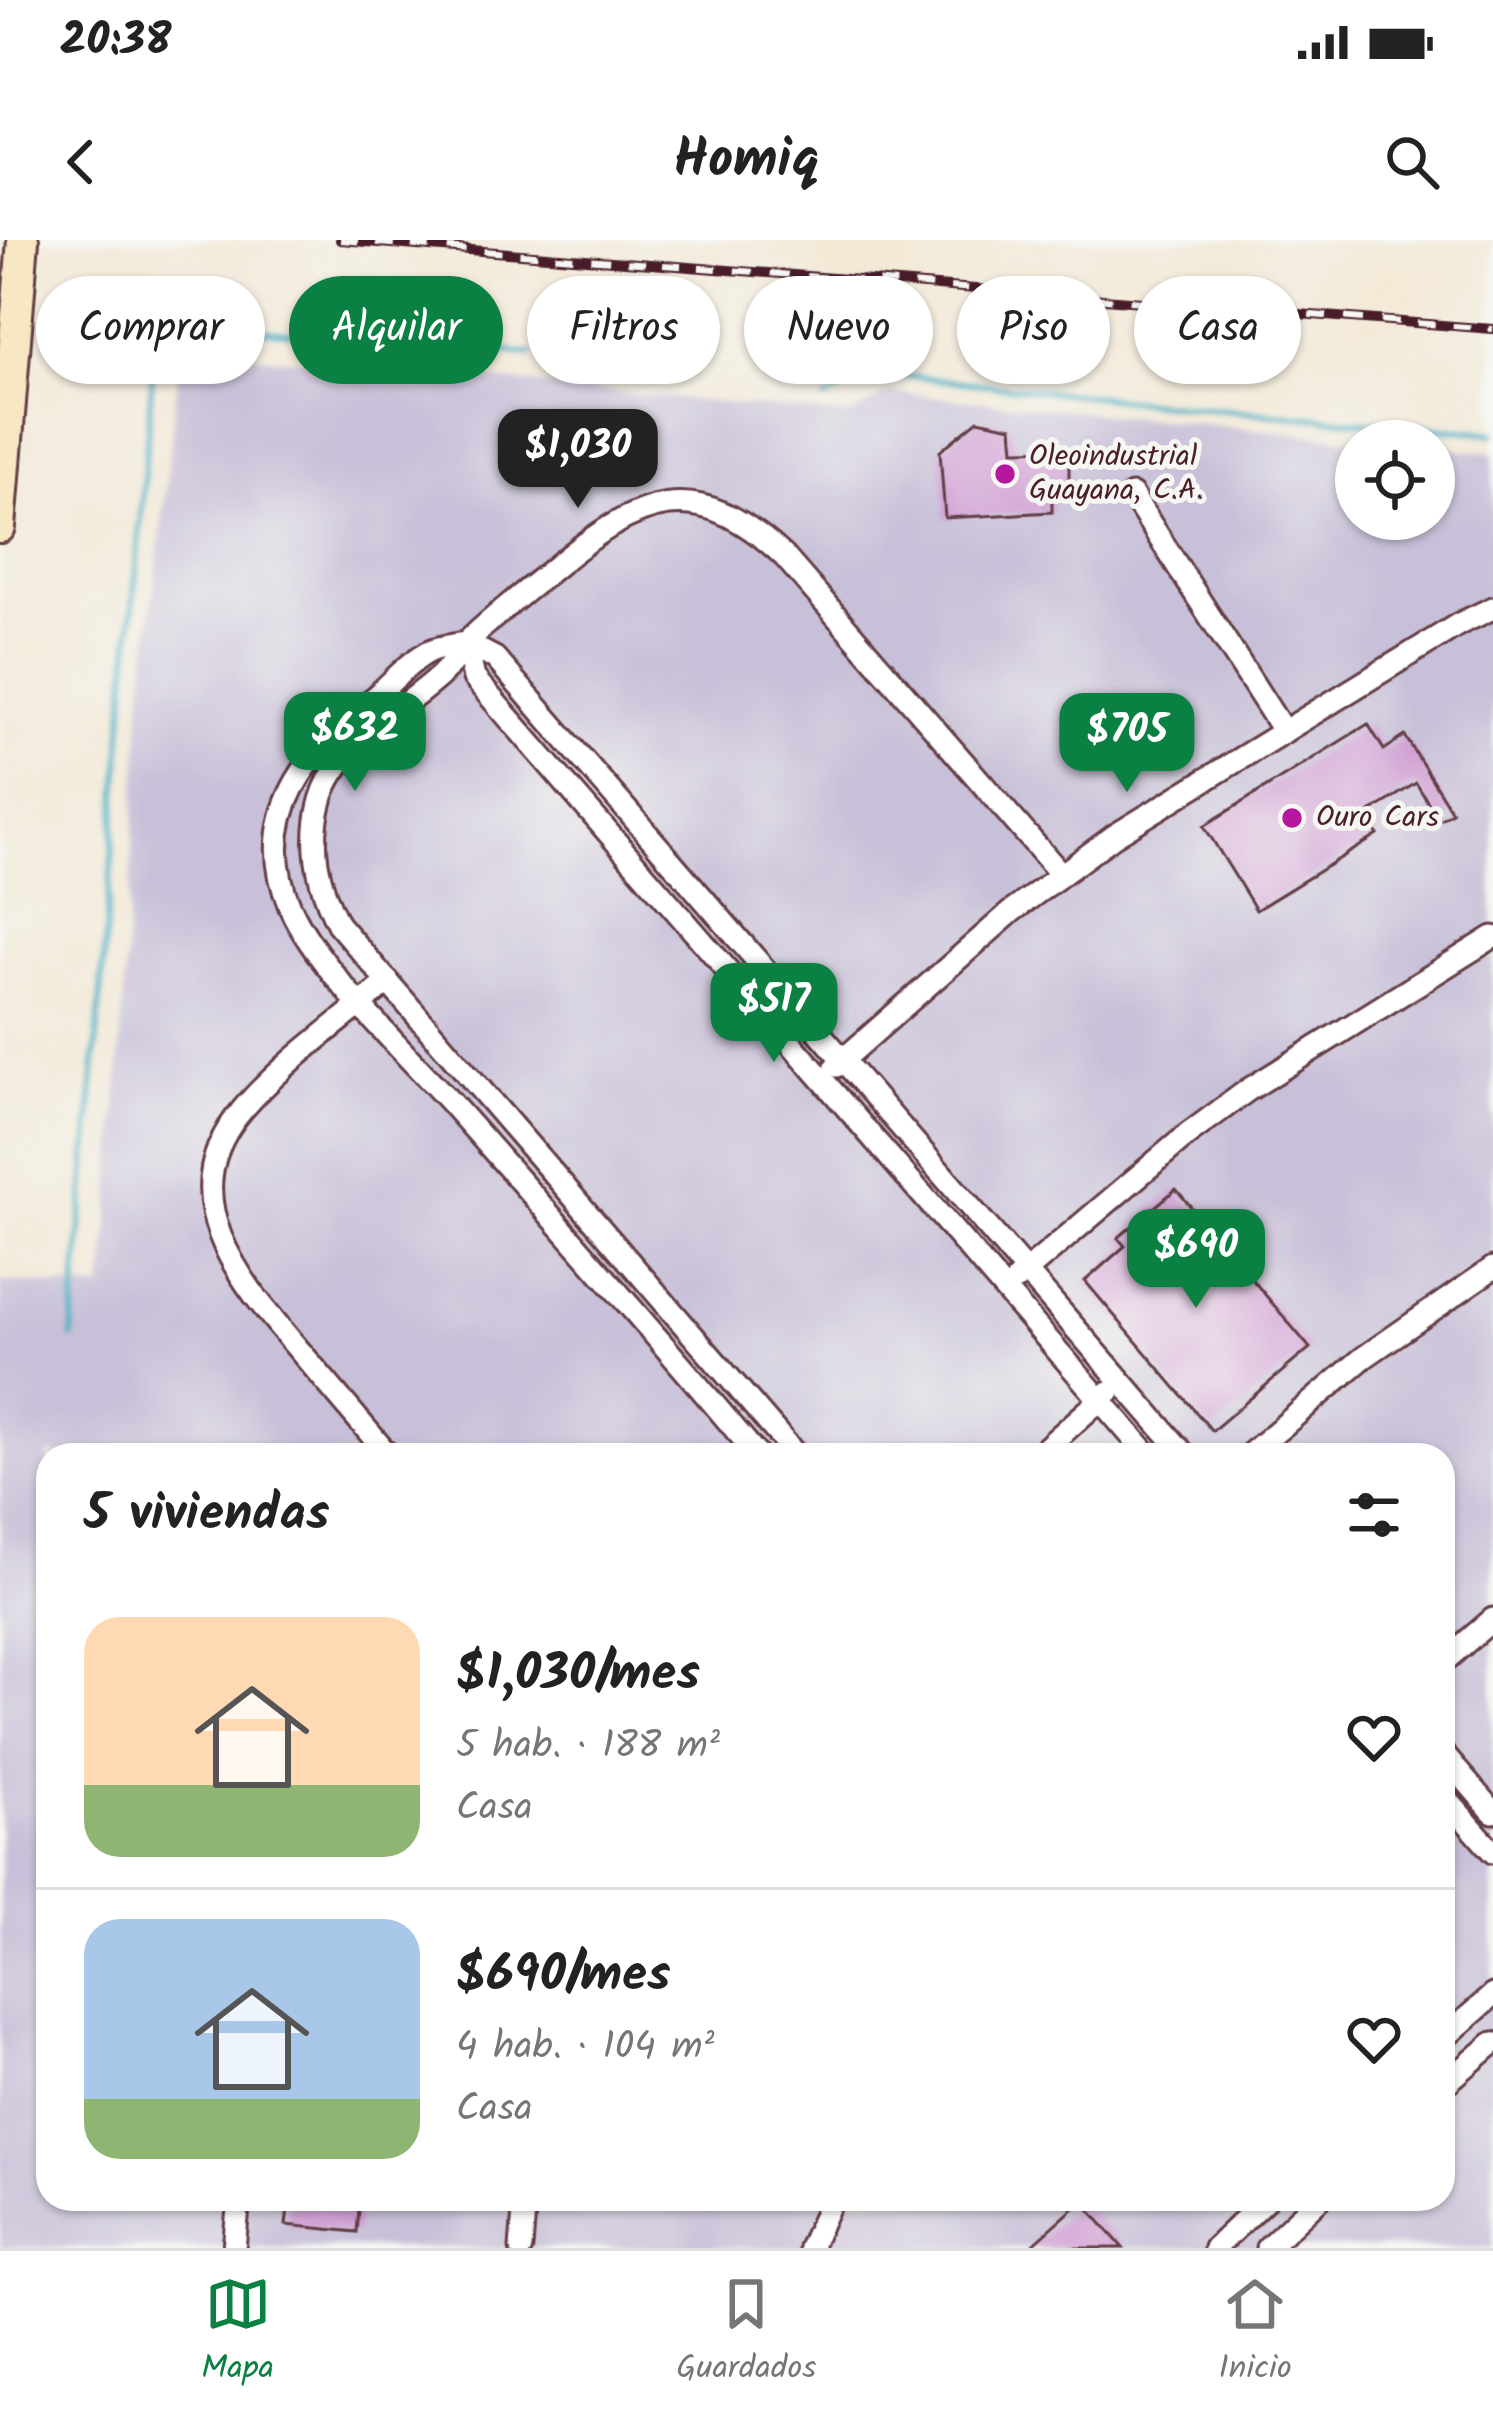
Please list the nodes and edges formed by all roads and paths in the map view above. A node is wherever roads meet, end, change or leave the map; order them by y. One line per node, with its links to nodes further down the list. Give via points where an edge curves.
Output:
1 (23, 240): 3 (street)
2 (1132, 495): 6 (street)
3 (0, 527)
4 (1493, 608): 6 (street)
5 (466, 643): 7 (street, via 431,651); 8 (street); 9 (street, via 610,523 649,507 710,507 784,556); 13 (street, via 495,658); 14 (street, via 474,678)
6 (1284, 732): 9 (street)
7 (331, 735): 8 (street); 12 (street, via 286,799 280,867 299,924)
8 (349, 754): 11 (street, via 322,799 315,868 338,924)
9 (1060, 873): 13 (street)
10 (1493, 937): 18 (street, via 1249,1090)
11 (388, 981): 12 (street); 15 (street)
12 (362, 1004): 16 (street); 22 (street, via 229,1128 214,1165 214,1211 225,1253 250,1293)
13 (843, 1059): 14 (street); 18 (street)
14 (823, 1078): 19 (street)
15 (609, 1234): 16 (street); 24 (street)
16 (586, 1253): 23 (street)
17 (1493, 1268): 28 (street, via 1363,1358)
18 (1026, 1271): 19 (street); 20 (street)
19 (1005, 1289): 21 (street)
20 (1121, 1381): 21 (street); 27 (street)
21 (1100, 1400): 25 (street); 26 (street)
22 (378, 1443)
23 (747, 1443)
24 (786, 1443)
25 (1052, 1443)
26 (1138, 1443)
27 (1175, 1443)
28 (1263, 1443)
29 (1493, 1619): 30 (street)
30 (1455, 1652)
31 (1455, 1768): 33 (street)
32 (1455, 1809): 34 (street)
33 (1493, 1812)
34 (1493, 1852)
35 (1493, 1995): 36 (street)
36 (1455, 2028)
37 (1493, 2043): 38 (street)
38 (1455, 2076)
39 (238, 2211): 44 (street)
40 (524, 2211): 45 (street)
41 (827, 2211): 46 (street)
42 (1254, 2211): 47 (street)
43 (1306, 2211): 48 (street)
44 (234, 2248)
45 (521, 2248)
46 (811, 2248)
47 (1215, 2248)
48 (1267, 2248)

